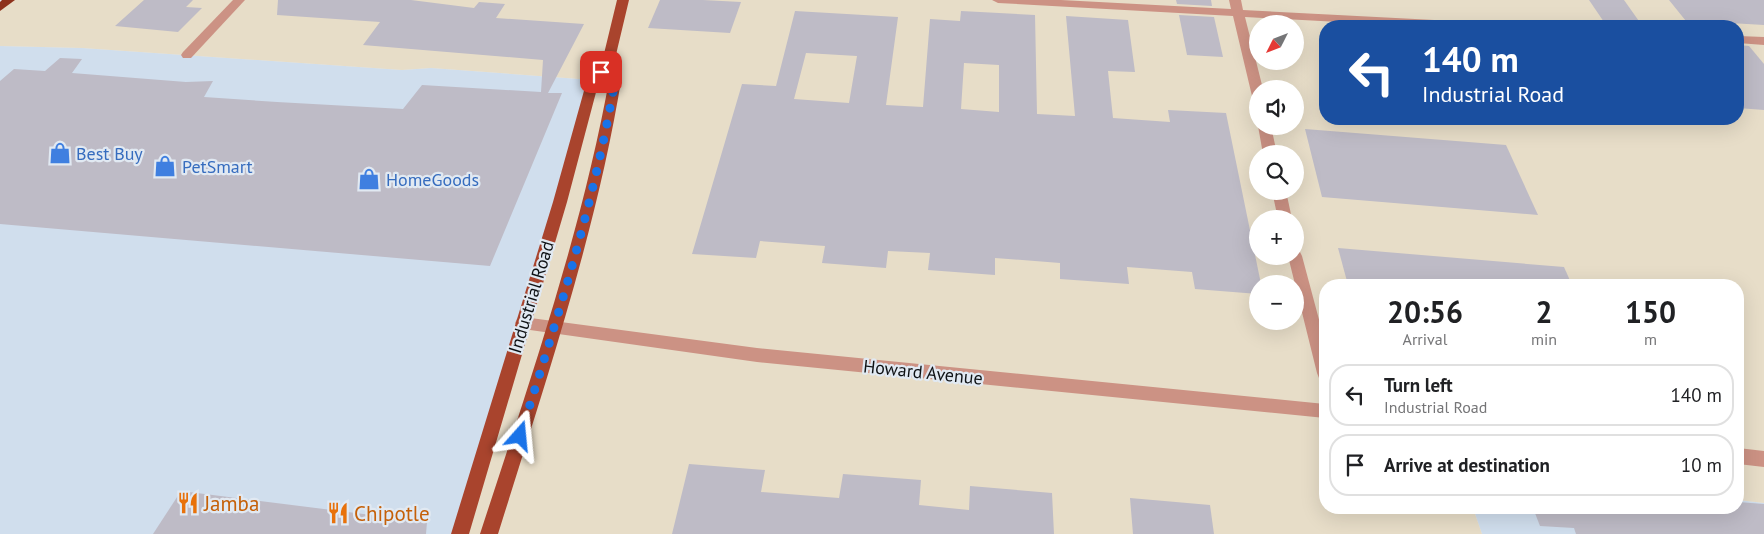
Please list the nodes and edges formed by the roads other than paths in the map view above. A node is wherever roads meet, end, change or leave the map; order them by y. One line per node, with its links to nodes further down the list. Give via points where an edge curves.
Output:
1 (8, 0): 6 (highway)
2 (239, 0): 11 (street)
3 (623, 0): 12 (main road, Industrial Road)
4 (998, 0): 7 (street)
5 (1235, 0): 7 (street)
6 (0, 7)
7 (1239, 14): 8 (street); 13 (street)
8 (1356, 20)
9 (1744, 40): 10 (street)
10 (1764, 41)
11 (187, 55)
12 (608, 63): 15 (main road, Industrial Road, via 593,80); 16 (main road, Industrial Road, via 616,74 605,140)
13 (1254, 80)
14 (1297, 265): 17 (street)
15 (523, 323): 16 (street, Howard Avenue); 21 (main road, Industrial Road)
16 (554, 326): 18 (street, Howard Avenue, via 757,355); 22 (main road, Industrial Road)
17 (1319, 350)
18 (1319, 410)
19 (1744, 457): 20 (street)
20 (1764, 459)
21 (460, 534)
22 (489, 534)

